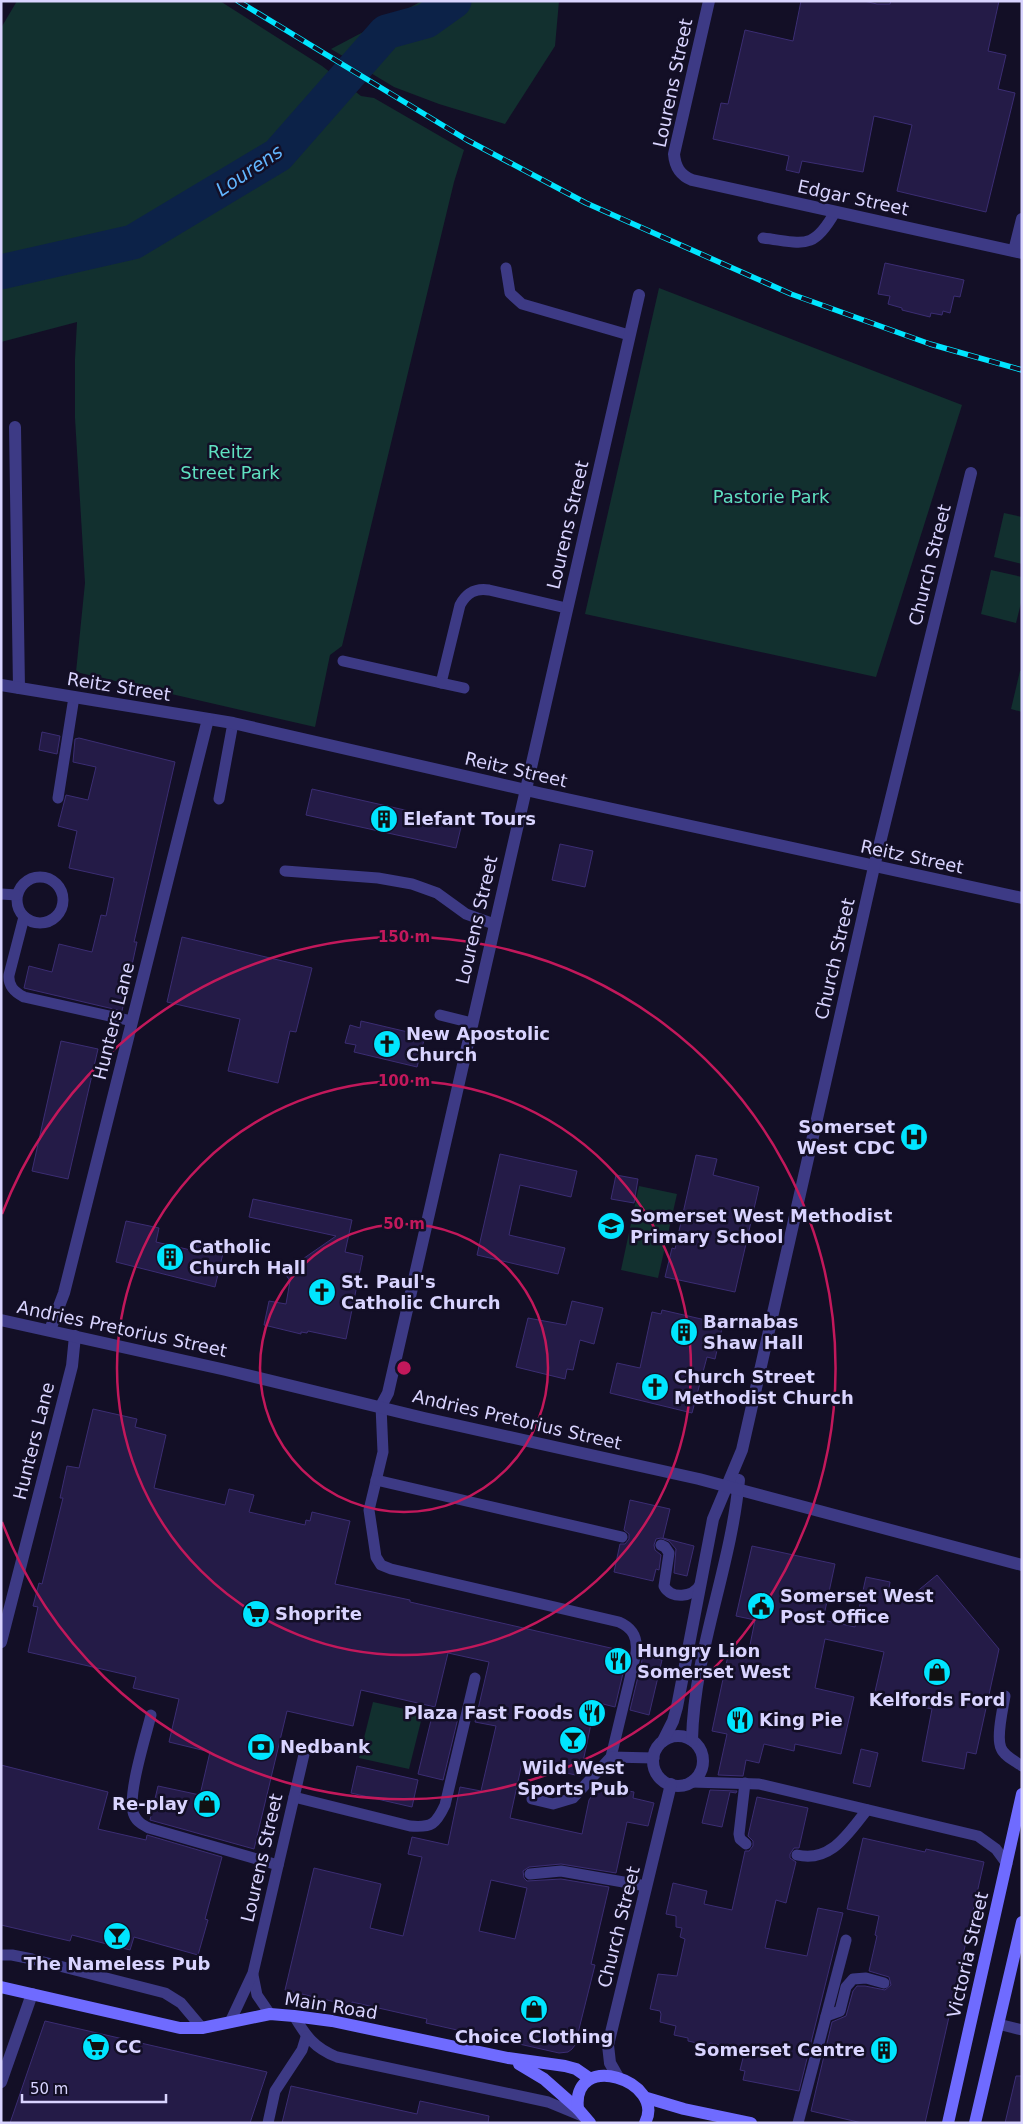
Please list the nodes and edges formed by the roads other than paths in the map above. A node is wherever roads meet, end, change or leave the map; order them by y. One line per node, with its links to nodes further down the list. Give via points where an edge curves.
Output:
1 (709, 1): 2 (street, Lourens Street, via 674,154)
2 (680, 172): 3 (street, Edgar Street, via 692,180)
3 (835, 212): 5 (lane, via 816,239 796,242); 6 (street, Edgar Street)
4 (1022, 219): 6 (street)
5 (763, 238)
6 (1018, 252)
7 (506, 268): 9 (lane, via 510,293 522,304)
8 (639, 295): 9 (street, Lourens Street)
9 (629, 335): 12 (street, Lourens Street)
10 (15, 427): 16 (street)
11 (971, 473): 24 (street, Church Street)
12 (566, 608): 14 (lane, via 489,590 468,594 460,605); 21 (street, Lourens Street)
13 (343, 661): 14 (lane)
14 (441, 683): 17 (lane)
15 (1, 685): 16 (street, Reitz Street)
16 (19, 688): 18 (street, Reitz Street)
17 (464, 688)
18 (74, 697): 19 (street, Reitz Street); 22 (lane)
19 (208, 719): 20 (street, Reitz Street); 32 (street, Hunters Lane)
20 (233, 723): 21 (street, Reitz Street); 23 (lane)
21 (525, 789): 24 (street, Reitz Street); 30 (street, Lourens Street)
22 (58, 798)
23 (219, 799)
24 (874, 867): 28 (street, Reitz Street); 39 (street, Church Street)
25 (285, 871): 30 (lane, via 378,878 412,884 437,893 466,914)
26 (1, 894): 27 (lane)
27 (17, 895): 29 (lane, via 19,911); 29 (lane, via 33,878 49,879 61,890 62,906 54,919 38,924)
28 (1022, 898)
29 (24, 917): 32 (lane, via 9,975 13,990 24,997)
30 (494, 924): 33 (street, Lourens Street)
31 (440, 1015): 33 (lane)
32 (132, 1020): 35 (street, Hunters Lane, via 64,1293)
33 (472, 1023): 37 (street, Lourens Street, via 388,1393)
34 (1, 1320): 35 (street, Andries Pretorius Street)
35 (50, 1330): 36 (street, Andries Pretorius Street)
36 (75, 1336): 37 (street, Andries Pretorius Street); 44 (street, Hunters Lane, via 72,1366)
37 (382, 1406): 38 (lane, via 383,1452); 39 (street, Andries Pretorius Street)
38 (376, 1480): 40 (lane); 51 (lane, via 368,1510 374,1553 386,1568 619,1622 630,1629 636,1640 636,1653)
39 (732, 1488): 42 (street, Andries Pretorius Street); 43 (street, Church Street, via 713,1519); 48 (street, Church Street, via 735,1518 696,1687)
40 (622, 1537)
41 (661, 1546): 43 (lane, via 669,1553 666,1590 688,1595)
42 (1022, 1565)
43 (700, 1585): 49 (street, Church Street, via 677,1706)
44 (1, 1642)
45 (475, 1678): 58 (lane, via 445,1805 435,1822 422,1827 410,1826)
46 (1005, 1696): 53 (lane, via 1000,1747)
47 (151, 1715): 64 (lane, via 132,1796 135,1817 140,1823)
48 (692, 1740): 49 (street, via 678,1736); 54 (street, via 699,1747 703,1761 698,1775)
49 (663, 1741): 52 (street, Church Street)
50 (305, 1750): 58 (lane, Lourens Street)
51 (611, 1757): 52 (lane); 59 (lane, via 573,1798 553,1804)
52 (654, 1758): 56 (street, via 656,1772)
53 (1022, 1766)
54 (691, 1782): 55 (lane); 56 (street)
55 (745, 1783): 60 (lane); 61 (lane, via 739,1834)
56 (671, 1784): 66 (street, Church Street)
57 (1022, 1794): 63 (main road, Victoria Street)
58 (294, 1797): 64 (lane, Lourens Street)
59 (532, 1799)
60 (867, 1810): 62 (lane, via 840,1842 827,1852 812,1857); 63 (lane, via 978,1836 996,1849)
61 (746, 1844)
62 (797, 1855)
63 (1007, 1864): 92 (main road, Victoria Street)
64 (278, 1865): 70 (lane, Lourens Street)
65 (530, 1874): 66 (lane, via 562,1871)
66 (646, 1886): 83 (street, Church Street, via 608,2046 610,2063)
67 (1022, 1922): 78 (main road)
68 (846, 1940): 76 (lane)
69 (1, 1955): 79 (lane, via 32,1959 165,1992 181,2003)
70 (253, 1973): 74 (lane, Lourens Street, via 256,1995); 77 (lane, Lourens Street)
71 (884, 1983): 76 (lane, via 866,1978 853,1979 846,1987 840,2010)
72 (1, 1987): 73 (main road, Main Road)
73 (32, 1994): 79 (main road, Main Road, via 180,2028); 85 (street)
74 (270, 2014): 75 (main road, Main Road); 77 (main road, Main Road)
75 (294, 2016): 81 (lane); 82 (main road, Main Road)
76 (826, 2016): 91 (lane)
77 (230, 2022): 79 (main road, Main Road)
78 (998, 2024): 80 (lane); 93 (main road)
79 (202, 2028)
80 (1022, 2030)
81 (306, 2037): 87 (lane, via 324,2052 337,2057 548,2102); 88 (lane, via 302,2050 275,2091)
82 (508, 2058): 84 (main road, Main Road, via 565,2066); 87 (main road, Main Road, via 535,2072)
83 (618, 2077): 84 (main road, via 601,2075); 86 (main road)
84 (590, 2078): 87 (main road, via 580,2092)
85 (1, 2082)
86 (647, 2098): 89 (main road, via 650,2108); 90 (main road)
87 (583, 2116)
88 (268, 2123)
89 (645, 2123)
90 (751, 2123)
91 (798, 2123)
92 (948, 2123)
93 (975, 2123)

